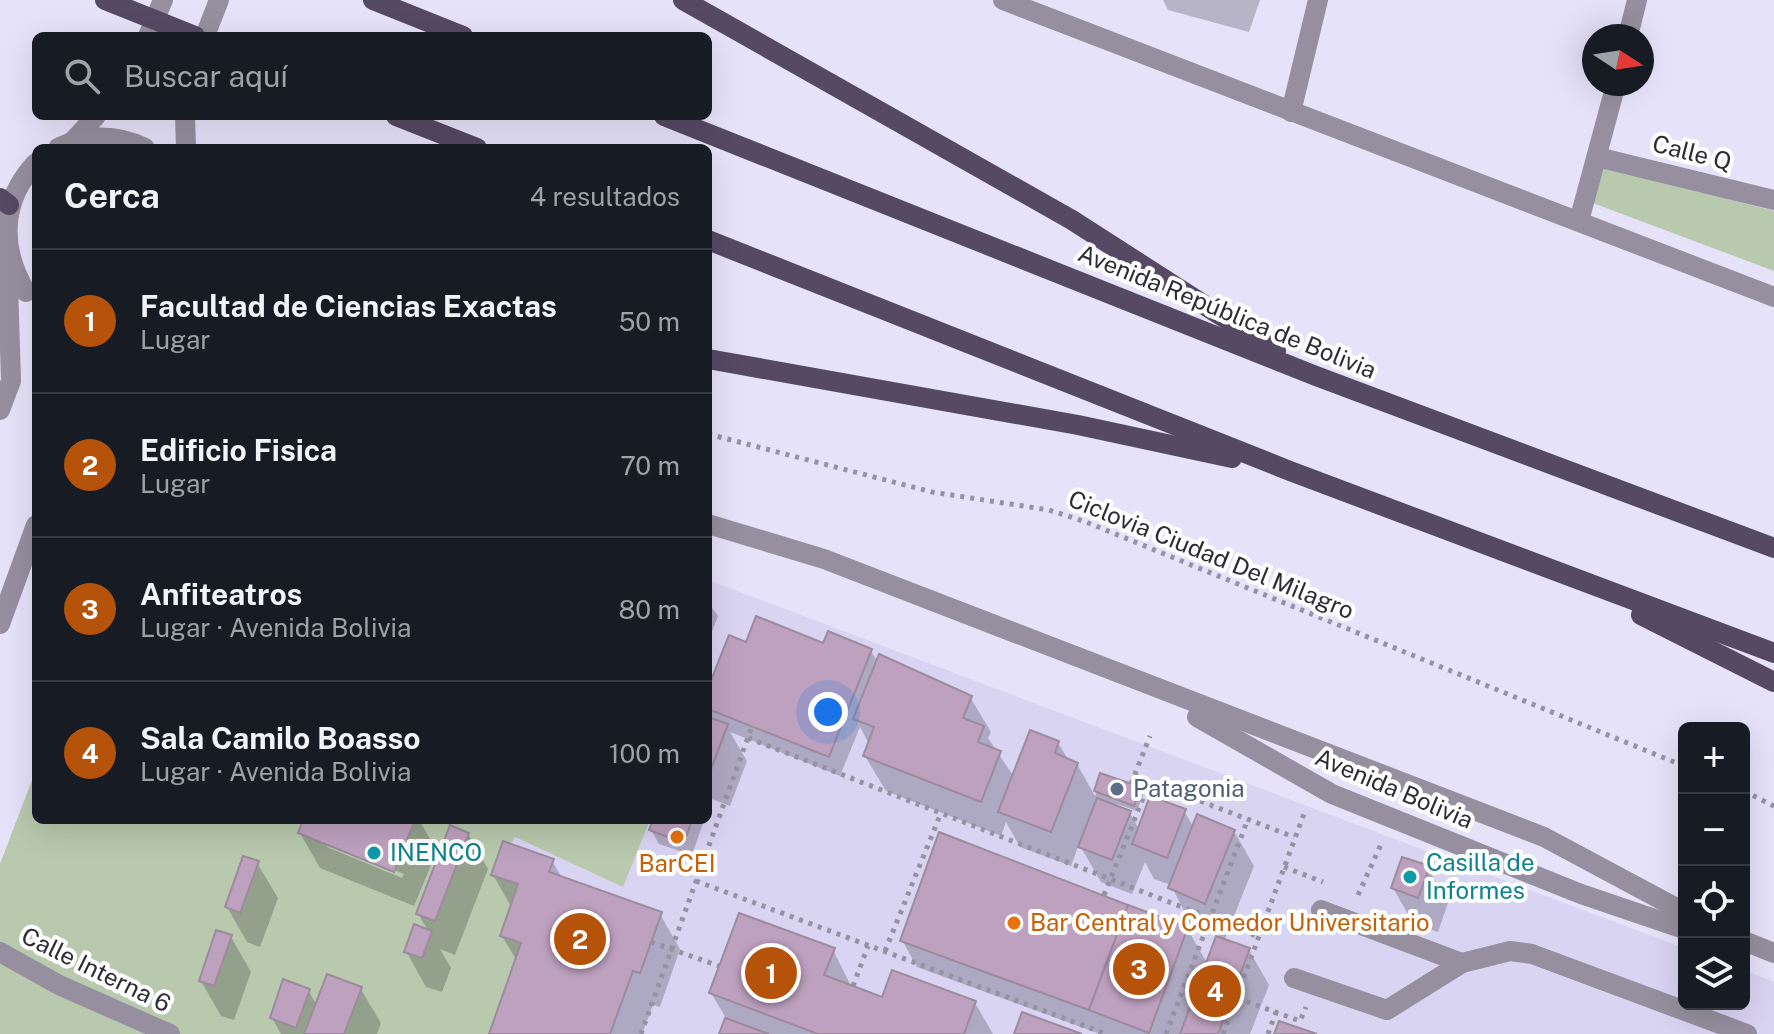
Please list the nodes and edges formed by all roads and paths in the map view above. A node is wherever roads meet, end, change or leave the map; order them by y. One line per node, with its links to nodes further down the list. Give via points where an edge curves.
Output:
1 (105, 0): 11 (main road, bridge)
2 (163, 0): 10 (street)
3 (219, 0): 12 (street)
4 (373, 0): 13 (main road)
5 (683, 0): 35 (main road, via 1072,220)
6 (1003, 0): 15 (street)
7 (1318, 0): 15 (street)
8 (1637, 0): 9 (street)
9 (1631, 24)
10 (150, 32)
11 (185, 32)
12 (207, 32)
13 (453, 32)
14 (1613, 96): 24 (street)
15 (1291, 112): 28 (street)
16 (92, 120): 20 (street)
17 (185, 120): 22 (street)
18 (406, 120): 23 (main road)
19 (674, 120): 35 (main road, Avenida República de Bolivia)
20 (66, 144): 21 (street, via 108,137)
21 (132, 144)
22 (186, 144)
23 (467, 144)
24 (1597, 157): 26 (street, Calle Q); 28 (street)
25 (32, 167): 27 (street)
26 (1774, 200)
27 (4, 212): 30 (street)
28 (1579, 221): 33 (street)
29 (712, 242): 38 (main road)
30 (7, 252): 31 (street); 32 (street)
31 (3, 280): 32 (street); 36 (street, via 11,381)
32 (31, 297)
33 (1774, 297)
34 (712, 360): 38 (main road, via 1078,425)
35 (1316, 376): 39 (main road, Avenida República de Bolivia)
36 (0, 410)
37 (712, 435): 52 (path, Ciclovia Ciudad Del Milagro, via 932,492 1049,510 1086,522)
38 (1290, 471): 44 (main road)
39 (1700, 520): 42 (main road); 43 (main road, Avenida República de Bolivia)
40 (712, 525): 47 (street, Avenida Bolivia, via 824,559)
41 (32, 536): 45 (street)
42 (1774, 539)
43 (1774, 548)
44 (1555, 571): 46 (main road); 48 (main road)
45 (0, 624)
46 (1774, 653)
47 (1097, 666): 69 (street, Avenida Bolivia, via 1568,847); 72 (street, Avenida Bolivia, via 1332,794 1581,894)
48 (1774, 682)
49 (752, 726): 51 (path)
50 (1150, 736): 53 (path)
51 (748, 738): 59 (path); 65 (path)
52 (1678, 764)
53 (1135, 776): 54 (path); 55 (path)
54 (1150, 781): 60 (path); 64 (path)
55 (1131, 784)
56 (1750, 794): 57 (path)
57 (1774, 806)
58 (1305, 811): 61 (path)
59 (941, 813): 64 (path); 78 (path)
60 (1248, 819): 61 (path); 71 (path)
61 (1295, 837): 63 (path)
62 (1382, 841): 67 (path, via 1359,895)
63 (1284, 867): 66 (path); 73 (path)
64 (1110, 879): 68 (path); 71 (path)
65 (696, 881): 75 (path); 77 (path)
66 (1334, 886)
67 (1346, 890)
68 (1104, 895)
69 (1678, 909)
70 (1321, 910): 81 (street)
71 (1210, 918): 73 (path); 91 (path)
72 (1678, 927)
73 (1259, 937): 86 (path)
74 (651, 942): 77 (path)
75 (868, 945): 78 (path); 85 (path)
76 (1750, 946): 80 (street)
77 (671, 949): 82 (path); 89 (path)
78 (885, 951): 90 (path)
79 (0, 952): 88 (street, Calle Interna 6, via 59,985)
80 (1774, 954)
81 (1462, 963): 84 (street, via 1387,1010); 94 (street, via 1510,951 1532,954)
82 (719, 966)
83 (1294, 978): 84 (street)
84 (1314, 985): 87 (path, via 1300,1021)
85 (853, 986)
86 (1237, 998): 87 (path); 92 (path)
87 (1276, 1012): 93 (path)
88 (170, 1034)
89 (641, 1034)
90 (1106, 1034)
91 (1166, 1034)
92 (1223, 1034)
93 (1268, 1034)
94 (1747, 1034)

